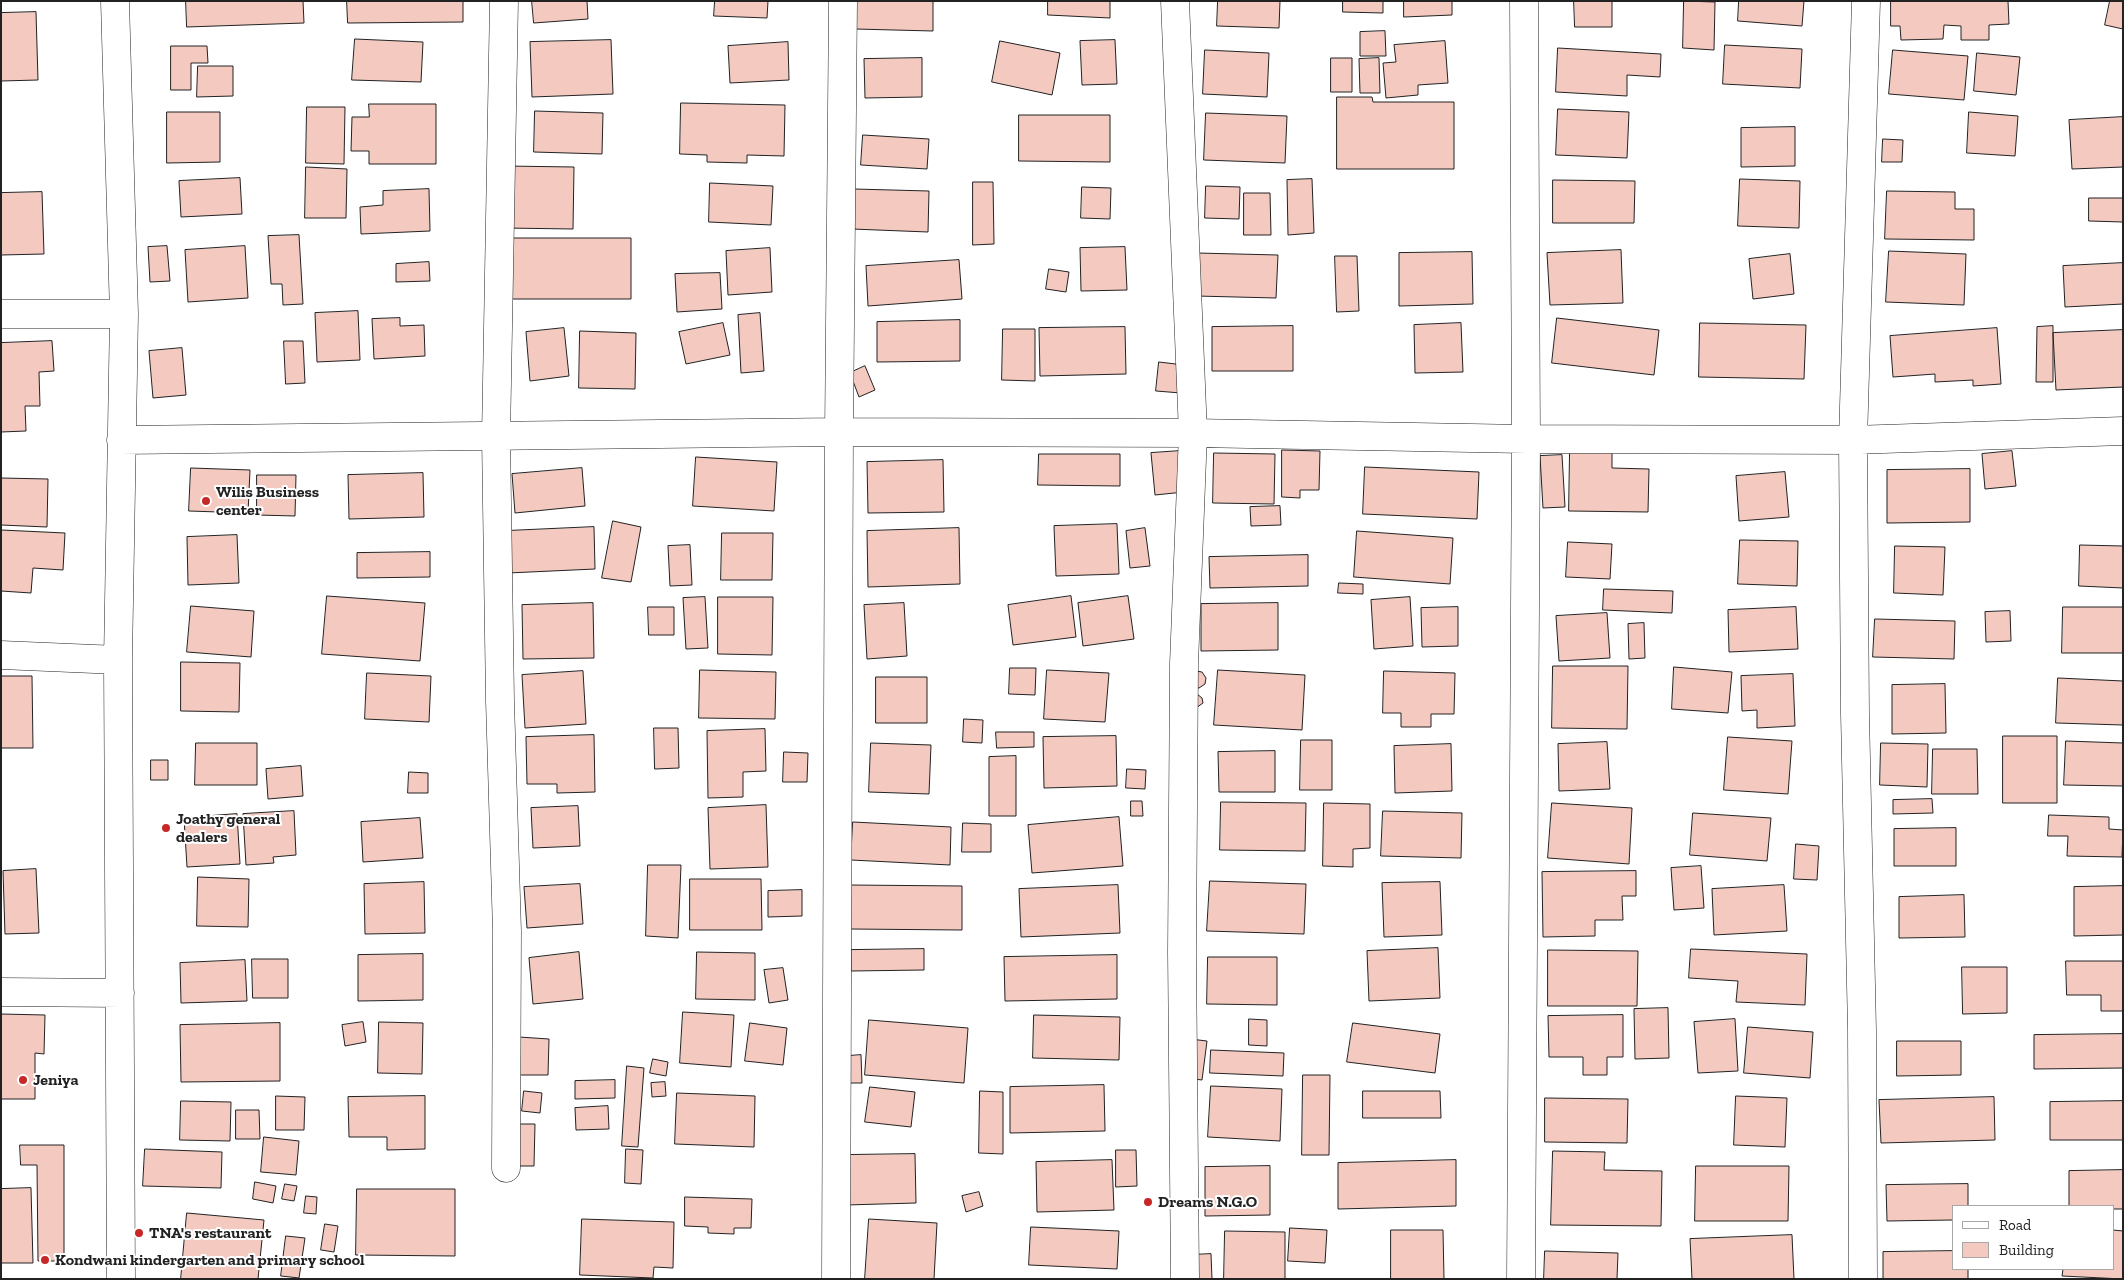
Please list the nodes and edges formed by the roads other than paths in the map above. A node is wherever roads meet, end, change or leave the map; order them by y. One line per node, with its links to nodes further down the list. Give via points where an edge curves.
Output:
1 (115, 1): 8 (street)
2 (504, 1): 12 (street)
3 (843, 1): 10 (street)
4 (1175, 1): 11 (street)
5 (1524, 1): 13 (street)
6 (1866, 1): 15 (street)
7 (1, 314): 8 (street)
8 (124, 314): 14 (street)
9 (2123, 431): 15 (street)
10 (839, 432): 11 (street); 12 (street); 22 (street)
11 (1193, 433): 13 (street); 23 (street, via 1184,724)
12 (496, 438): 14 (street); 20 (street, via 506,932)
13 (1526, 439): 15 (street); 24 (street)
14 (121, 440): 17 (street)
15 (1853, 440): 25 (street)
16 (1, 654): 17 (street)
17 (118, 660): 19 (street)
18 (1, 992): 19 (street)
19 (120, 993): 21 (street)
20 (506, 1168)
21 (121, 1279)
22 (836, 1279)
23 (1184, 1279)
24 (1521, 1279)
25 (1863, 1279)

